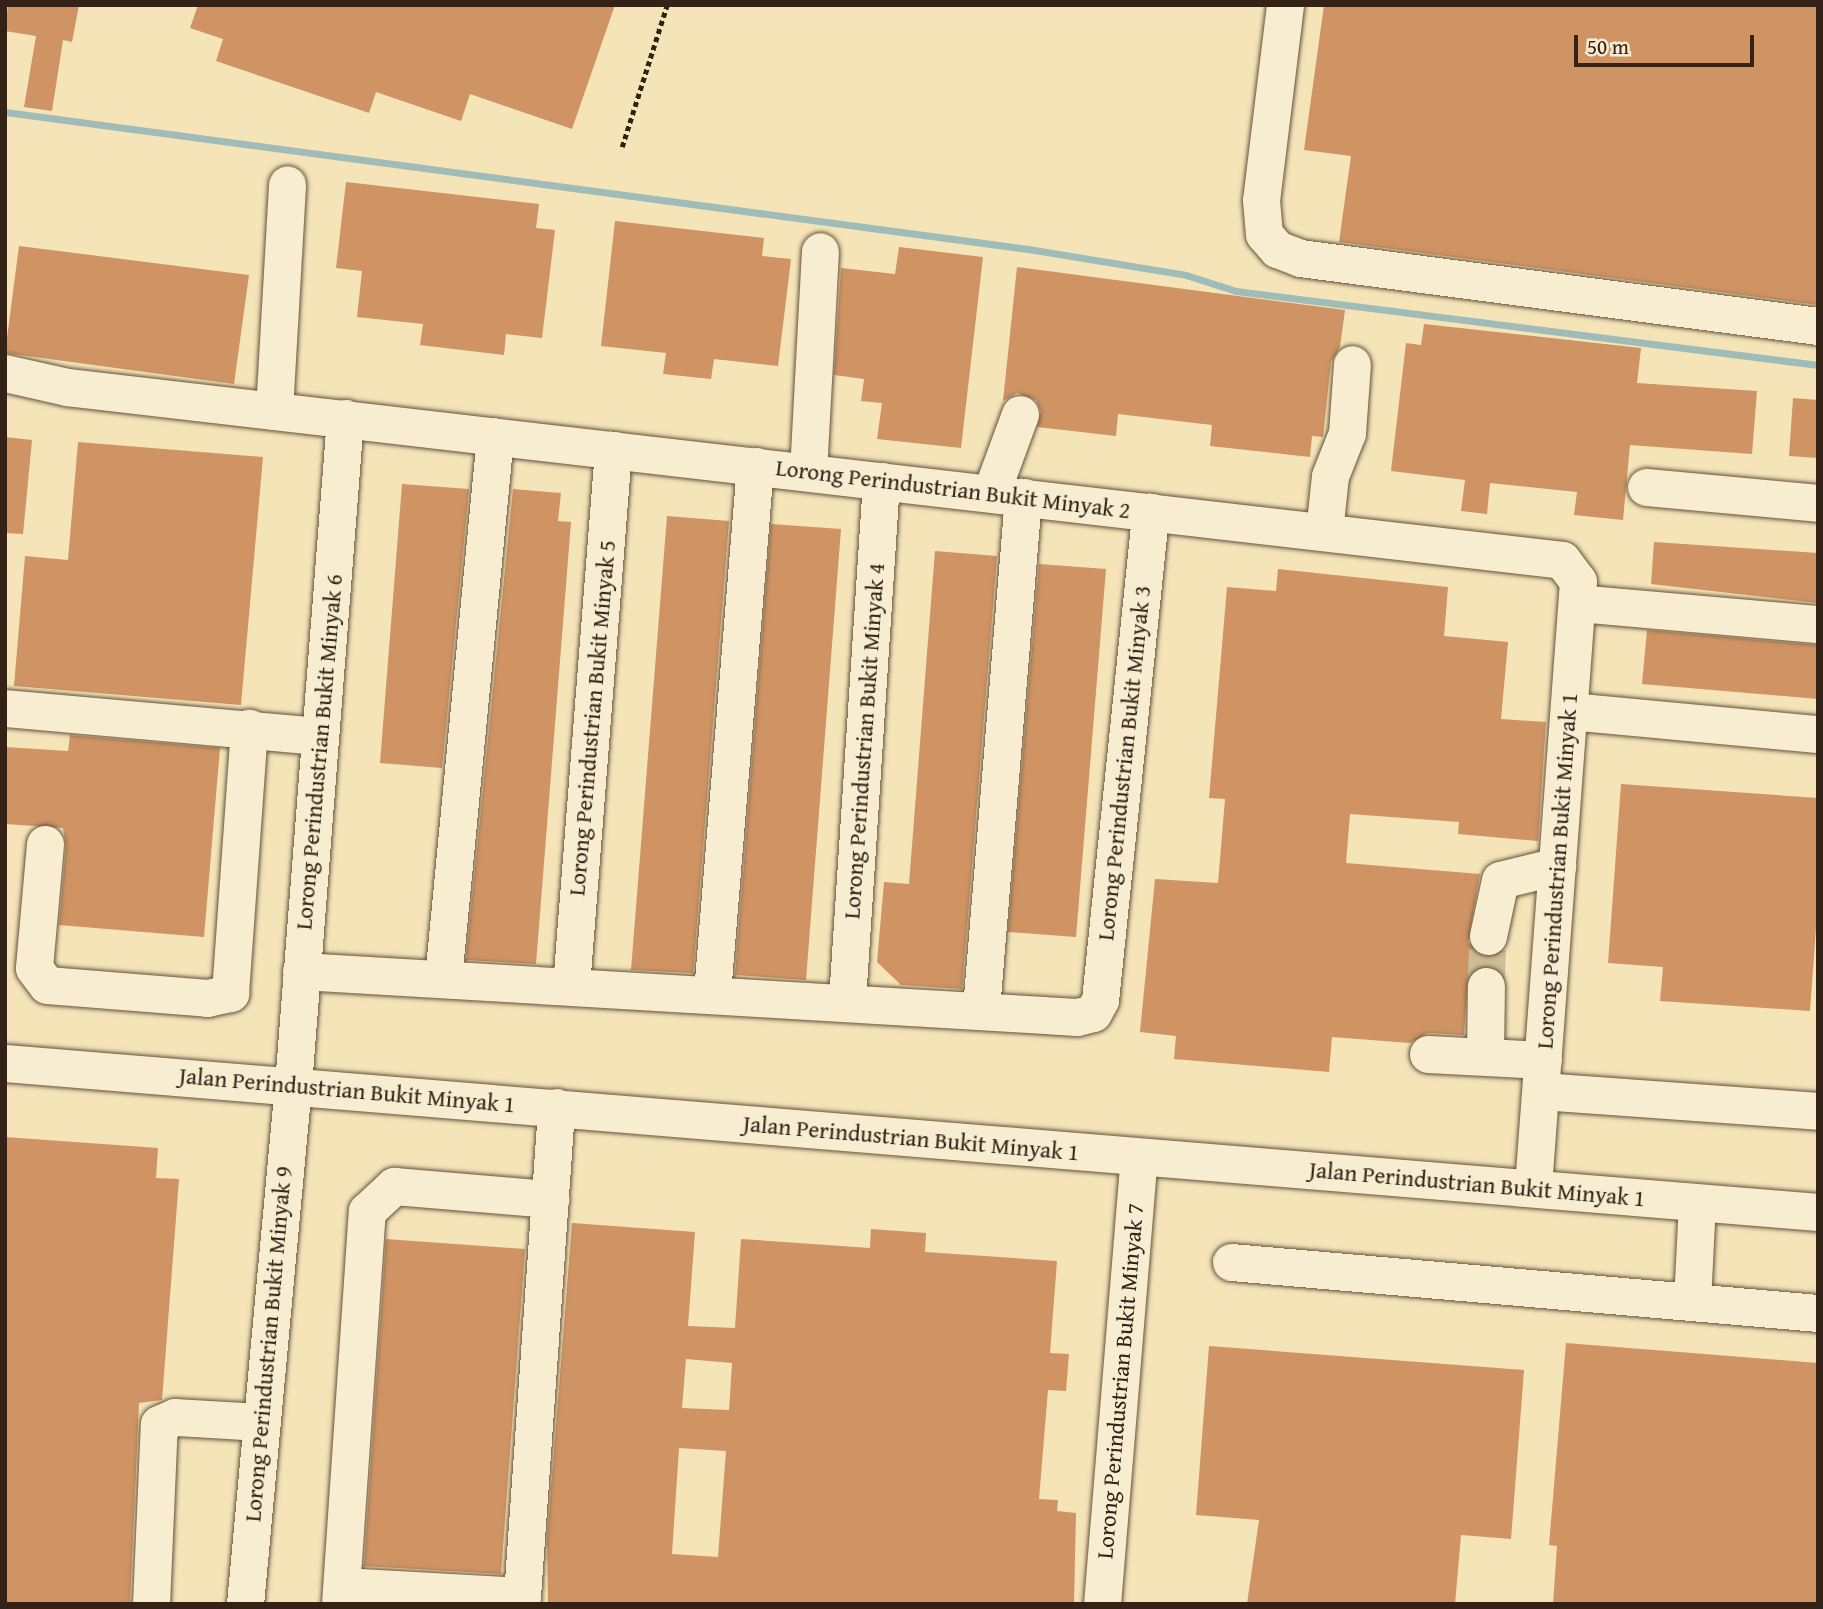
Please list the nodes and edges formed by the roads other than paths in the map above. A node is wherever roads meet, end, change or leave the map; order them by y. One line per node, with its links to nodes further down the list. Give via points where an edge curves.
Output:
1 (1285, 5): 4 (street, via 1261,200 1264,234 1277,249 1300,258)
2 (287, 184): 7 (street)
3 (820, 251): 13 (street)
4 (1818, 326)
5 (1352, 364): 19 (street, via 1347,433 1329,476)
6 (5, 373): 7 (street, Lorong Perindustrian Bukit Minyak 2, via 66,387)
7 (274, 411): 9 (street, Lorong Perindustrian Bukit Minyak 2)
8 (1020, 414): 16 (street)
9 (345, 418): 10 (street, Lorong Perindustrian Bukit Minyak 2); 27 (street, Lorong Perindustrian Bukit Minyak 6)
10 (495, 436): 11 (street, Lorong Perindustrian Bukit Minyak 2); 32 (street)
11 (613, 450): 12 (street, Lorong Perindustrian Bukit Minyak 2); 33 (street, Lorong Perindustrian Bukit Minyak 5)
12 (755, 466): 13 (street, Lorong Perindustrian Bukit Minyak 2); 35 (street)
13 (807, 472): 14 (street, Lorong Perindustrian Bukit Minyak 2)
14 (881, 481): 16 (street, Lorong Perindustrian Bukit Minyak 2); 36 (street, Lorong Perindustrian Bukit Minyak 4)
15 (1646, 487): 17 (street)
16 (1007, 495): 18 (street, Lorong Perindustrian Bukit Minyak 2); 37 (street)
17 (1818, 503)
18 (1150, 512): 19 (street, Lorong Perindustrian Bukit Minyak 2); 37 (street, Lorong Perindustrian Bukit Minyak 3, via 1100,1000 1093,1013 1077,1017)
19 (1324, 532): 20 (street, Lorong Perindustrian Bukit Minyak 2)
20 (1562, 560): 21 (street, Lorong Perindustrian Bukit Minyak 1, via 1578,581)
21 (1577, 603): 22 (street); 24 (street, Lorong Perindustrian Bukit Minyak 1)
22 (1818, 624)
23 (5, 708): 25 (street)
24 (1569, 711): 26 (street); 29 (street, Lorong Perindustrian Bukit Minyak 1)
25 (249, 728): 27 (street); 28 (street, via 230,993 207,998 47,985 34,968)
26 (1818, 734)
27 (320, 736): 31 (street, Lorong Perindustrian Bukit Minyak 6)
28 (45, 844)
29 (1557, 866): 30 (street, via 1500,880); 41 (street, Lorong Perindustrian Bukit Minyak 1)
30 (1489, 936)
31 (301, 971): 32 (street); 42 (street, Lorong Perindustrian Bukit Minyak 6)
32 (443, 979): 33 (street)
33 (571, 986): 35 (street)
34 (1486, 986): 39 (street)
35 (712, 993): 36 (street)
36 (848, 1000): 37 (street)
37 (981, 1009)
38 (1428, 1054): 39 (street)
39 (1485, 1054): 41 (street)
40 (5, 1063): 42 (street, Jalan Perindustrian Bukit Minyak 1)
41 (1542, 1075): 44 (street); 46 (street, Lorong Perindustrian Bukit Minyak 1)
42 (293, 1085): 43 (street, Jalan Perindustrian Bukit Minyak 1); 53 (street, Lorong Perindustrian Bukit Minyak 9)
43 (556, 1107): 45 (street, Jalan Perindustrian Bukit Minyak 1); 47 (street)
44 (1818, 1111)
45 (1139, 1158): 46 (street, Jalan Perindustrian Bukit Minyak 1); 57 (street, Lorong Perindustrian Bukit Minyak 7)
46 (1534, 1187): 48 (street, Jalan Perindustrian Bukit Minyak 1)
47 (550, 1199): 54 (street, via 394,1186 367,1211); 54 (street, via 522,1596)
48 (1698, 1203): 49 (street, Jalan Perindustrian Bukit Minyak 1); 51 (street)
49 (1818, 1212)
50 (1231, 1262): 51 (street)
51 (1692, 1301): 52 (street)
52 (1818, 1313)
53 (259, 1422): 55 (street, via 175,1417 159,1424); 56 (street, Lorong Perindustrian Bukit Minyak 9)
54 (341, 1595)
55 (151, 1604)
56 (245, 1604)
57 (1102, 1604)

